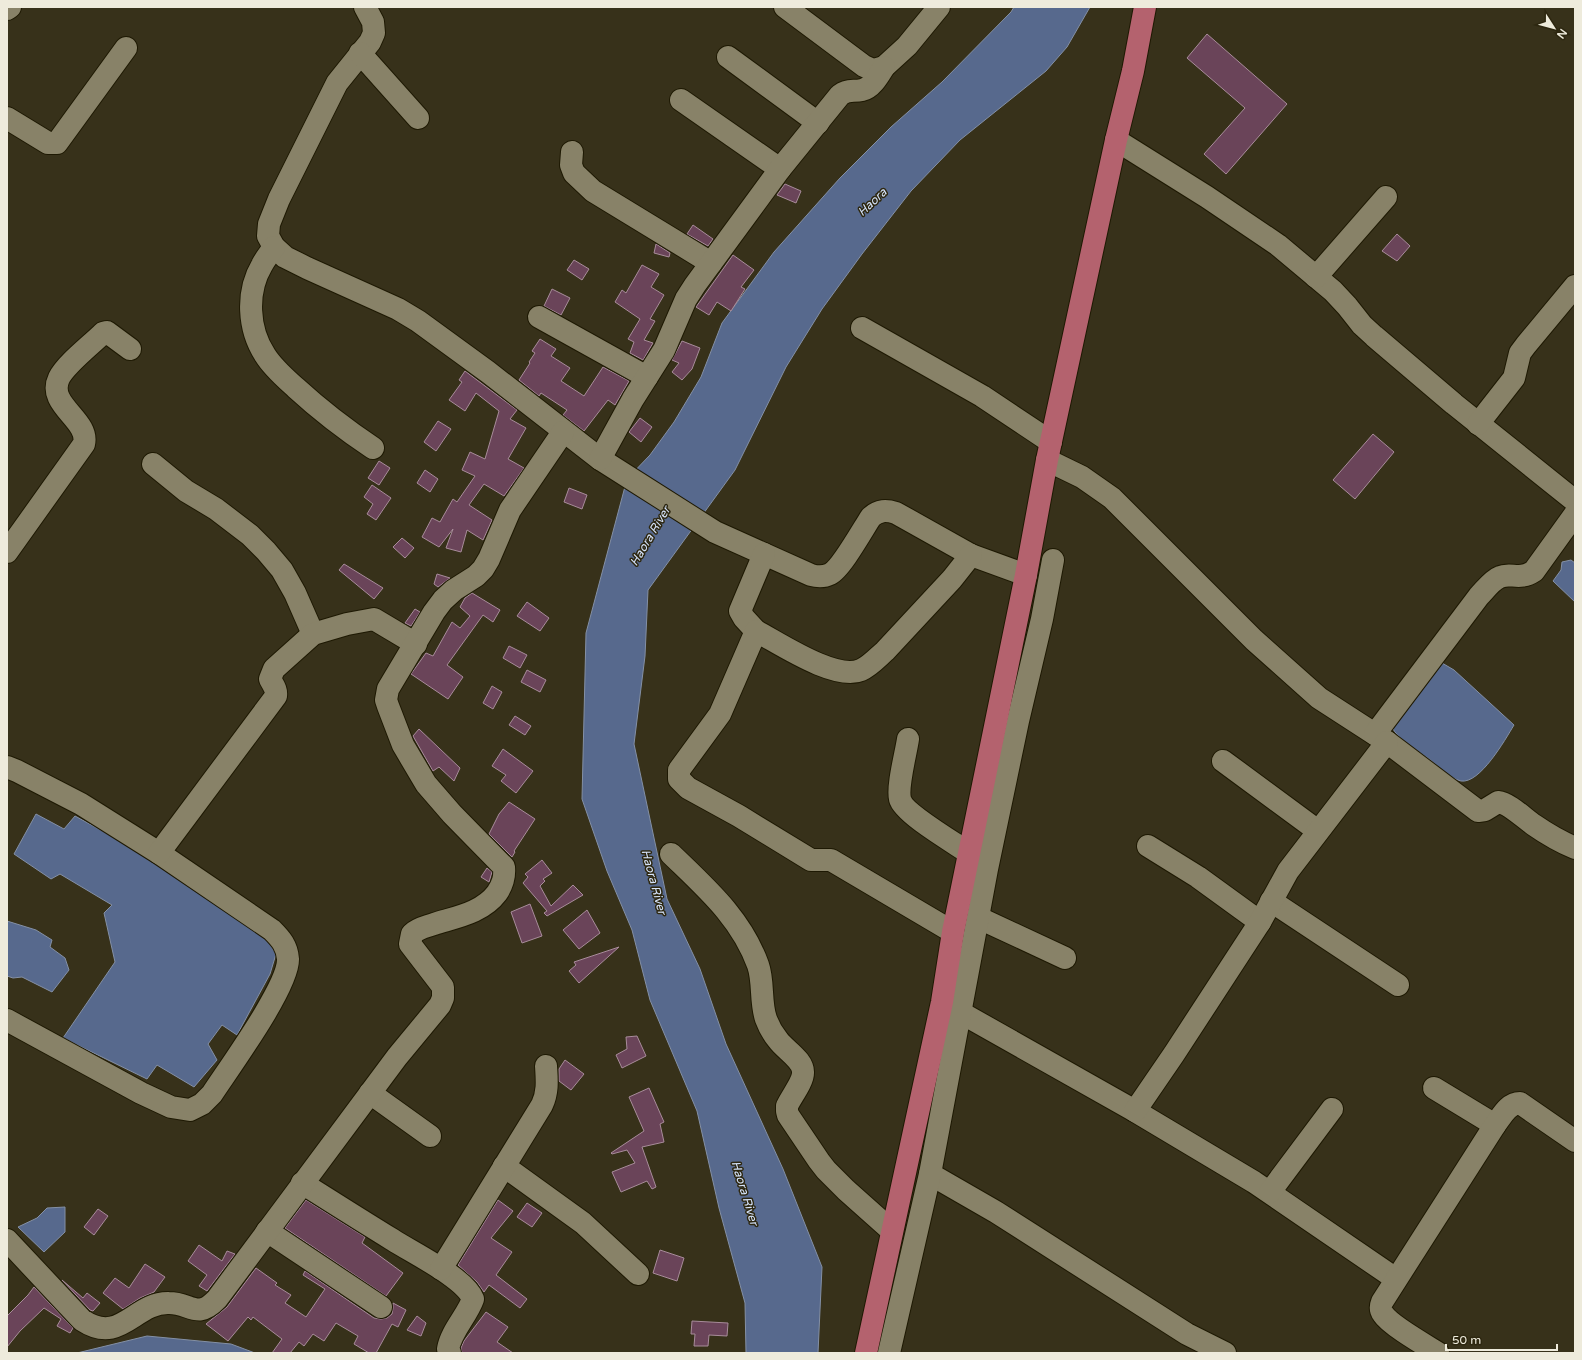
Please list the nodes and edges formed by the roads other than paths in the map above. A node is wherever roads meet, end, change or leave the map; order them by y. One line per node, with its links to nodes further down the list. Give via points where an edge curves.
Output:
1 (10, 7): 6 (street)
2 (365, 7): 8 (street, via 373,22 374,33 370,42)
3 (785, 7): 10 (street, via 864,66 873,70)
4 (939, 7): 10 (street, via 907,46)
5 (1145, 7): 15 (main road)
6 (7, 9)
7 (126, 48): 12 (street, via 57,143 48,143)
8 (360, 52): 13 (street); 19 (street, via 337,83 279,199 269,224 268,236)
9 (728, 57): 14 (street)
10 (884, 67): 14 (street, via 867,88 850,90 840,95)
11 (681, 100): 17 (street)
12 (7, 118)
13 (418, 118)
14 (818, 123): 17 (street)
15 (1116, 140): 21 (street, via 1254,227); 30 (main road)
16 (572, 152): 20 (street, via 571,165 574,173 593,192)
17 (780, 169): 20 (street)
18 (1386, 197): 21 (street)
19 (274, 247): 28 (street, via 285,257 398,309 418,321 488,372); 29 (street, via 261,266 252,294 250,308 257,339 276,369 310,401)
20 (711, 263): 26 (street, via 686,299 664,350)
21 (1316, 277): 27 (street, via 1347,306 1362,325)
22 (1575, 286): 27 (street, via 1520,353 1514,378)
23 (539, 316): 26 (street)
24 (862, 328): 30 (street, via 982,396)
25 (130, 349): 35 (street, via 113,335 103,333 65,369 59,378 59,398 84,434 84,444)
26 (646, 377): 31 (street)
27 (1478, 424): 33 (street)
28 (563, 432): 31 (street); 42 (street, via 510,510 483,569 443,600)
29 (373, 448)
30 (1049, 451): 39 (main road); 43 (street, via 1112,498 1254,640 1314,693)
31 (600, 459): 36 (street, via 715,532)
32 (153, 464): 41 (street, via 186,491 216,509 250,535 266,551 282,570)
33 (1575, 501)
34 (1575, 514): 43 (street, via 1534,571 1519,577 1502,576 1479,596)
35 (7, 552)
36 (764, 554): 37 (street, via 812,575 819,577 831,574 871,517 876,512 888,511); 40 (street, via 740,611)
37 (971, 555): 39 (street); 40 (street, via 885,651 861,670 849,673 834,670)
38 (1053, 560): 54 (street)
39 (1026, 575): 51 (main road)
40 (756, 631): 56 (street, via 720,714 682,764 679,779 688,788 811,860 830,860)
41 (313, 634): 42 (street, via 374,619); 50 (street, via 274,669 270,679 276,696)
42 (416, 644): 64 (street, via 388,690 388,706 403,745 426,784 499,861 504,867 505,876 495,895 484,906 473,912 420,928 412,934 410,944 443,988 444,998)
43 (1381, 738): 47 (street); 49 (street, via 1478,811 1498,802 1505,804 1535,826)
44 (908, 739): 51 (street, via 899,793 901,803 909,813)
45 (1223, 761): 47 (street)
46 (7, 768): 50 (street, via 81,804)
47 (1318, 831): 53 (street, via 1288,871)
48 (1148, 846): 55 (street, via 1198,877)
49 (1575, 848)
50 (159, 853): 61 (street, via 272,930 287,949 286,972 277,992 212,1094 202,1104 190,1110 171,1107)
51 (970, 853): 56 (main road)
52 (671, 854): 75 (street, via 732,917 751,948 759,967 765,1017 779,1042 797,1060 802,1069 802,1078 787,1106 788,1115 826,1170)
53 (1271, 901): 55 (street); 58 (street)
54 (979, 918): 57 (street); 60 (street)
55 (1260, 922): 66 (street)
56 (953, 932): 59 (main road)
57 (1065, 958)
58 (1398, 985)
59 (942, 1002): 60 (street); 75 (main road)
60 (961, 1013): 66 (street); 71 (street)
61 (7, 1020)
62 (546, 1066): 70 (street, via 548,1087 542,1106)
63 (1434, 1088): 67 (street)
64 (370, 1093): 68 (street); 72 (street)
65 (1332, 1109): 73 (street)
66 (1135, 1111): 73 (street)
67 (1495, 1125): 69 (street, via 1509,1107 1520,1102); 79 (street)
68 (430, 1136)
69 (1575, 1141)
70 (504, 1166): 77 (street); 78 (street, via 584,1224)
71 (930, 1174): 81 (street, via 996,1212); 84 (street)
72 (302, 1183): 74 (street); 77 (street)
73 (1270, 1192): 79 (street)
74 (267, 1231): 76 (street, via 217,1299 209,1306 195,1310 171,1303 161,1303 151,1306 122,1324 107,1328 96,1328 82,1320); 80 (street)
75 (892, 1231): 83 (main road)
76 (7, 1240)
77 (441, 1269): 82 (street, via 468,1289 473,1299 450,1340)
78 (638, 1274)
79 (1396, 1279): 85 (street, via 1380,1307 1383,1314)
80 (381, 1307)
81 (1219, 1352)
82 (450, 1353)
83 (866, 1353)
84 (889, 1353)
85 (1438, 1353)

